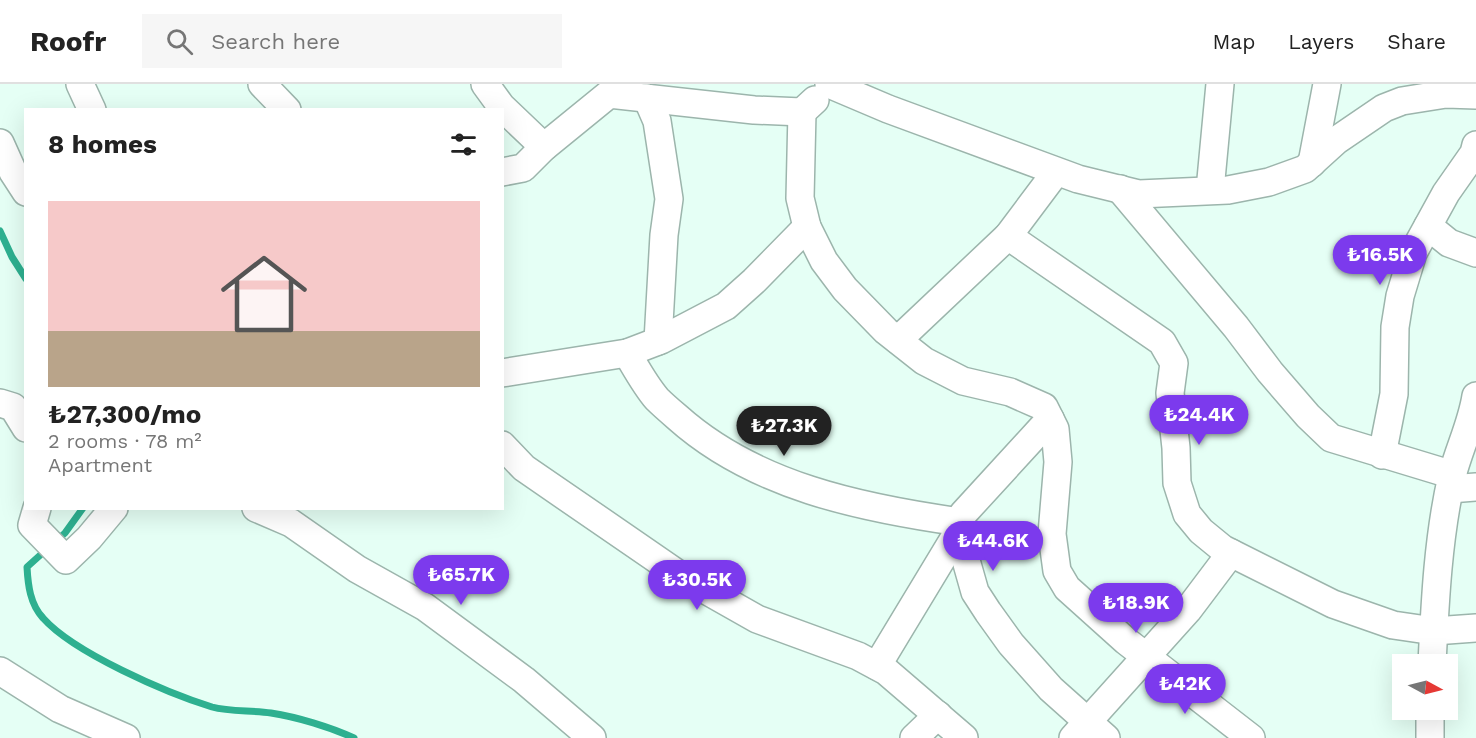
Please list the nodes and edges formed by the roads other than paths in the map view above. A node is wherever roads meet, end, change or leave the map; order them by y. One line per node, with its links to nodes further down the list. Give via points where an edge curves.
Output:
1 (80, 84): 9 (street)
2 (262, 84): 10 (street)
3 (485, 84): 11 (street)
4 (833, 84): 13 (street); 19 (street, via 888,109)
5 (1220, 84): 23 (street)
6 (1327, 84): 17 (street)
7 (1476, 96): 17 (street, via 1446,94 1384,108 1337,140)
8 (647, 98): 13 (street); 16 (street, via 609,94); 29 (street, via 657,122 669,199)
9 (91, 108)
10 (285, 108)
11 (503, 108)
12 (504, 109): 16 (street)
13 (802, 112): 25 (street, via 800,198)
14 (0, 143): 21 (street)
15 (1476, 145): 20 (street)
16 (544, 147): 18 (street, via 523,168)
17 (1312, 163): 23 (street, via 1269,182)
18 (504, 172)
19 (1056, 172): 22 (street); 26 (street)
20 (1468, 172): 24 (street)
21 (24, 189)
22 (1120, 189): 23 (street, via 1139,194); 37 (street, via 1308,416 1331,438)
23 (1210, 190)
24 (1428, 226): 27 (street, via 1449,243); 37 (street, via 1413,253 1400,296 1395,327 1394,394)
25 (807, 227): 28 (street, via 824,261 845,289); 29 (street, via 726,306)
26 (1008, 236): 28 (street); 44 (street, via 1162,342 1174,363 1170,393 1177,483 1187,514 1201,531)
27 (1476, 253)
28 (898, 340): 34 (street, via 924,361 963,381 1010,392 1044,407)
29 (658, 341): 30 (street)
30 (627, 353): 31 (street); 43 (street, via 658,400 693,431 736,460 811,490)
31 (504, 373)
32 (1476, 398): 38 (street)
33 (0, 403): 35 (street, via 13,407)
34 (1050, 419): 43 (street, via 963,514); 48 (street, via 1055,429 1058,462 1052,534 1057,571 1067,588)
35 (24, 425)
36 (504, 448): 49 (street, via 524,468 681,576 757,619)
37 (1382, 455): 38 (street)
38 (1460, 484): 46 (street, via 1443,531)
39 (112, 510): 42 (street, via 66,560)
40 (264, 510): 41 (street)
41 (288, 516): 55 (street, via 357,569 425,607 525,680)
42 (35, 517)
43 (959, 527): 49 (street); 53 (street, via 975,592 1011,644)
44 (1231, 554): 46 (street, via 1333,604 1393,625); 48 (street)
45 (1476, 628): 46 (street)
46 (1434, 631): 47 (street)
47 (1433, 654)
48 (1146, 656): 53 (street); 58 (street)
49 (878, 666): 51 (street)
50 (0, 671): 54 (street, via 60,709)
51 (938, 714): 56 (street); 57 (street)
52 (1430, 720): 59 (street)
53 (1089, 732)
54 (126, 738)
55 (592, 738)
56 (914, 738)
57 (964, 738)
58 (1251, 738)
59 (1430, 738)

